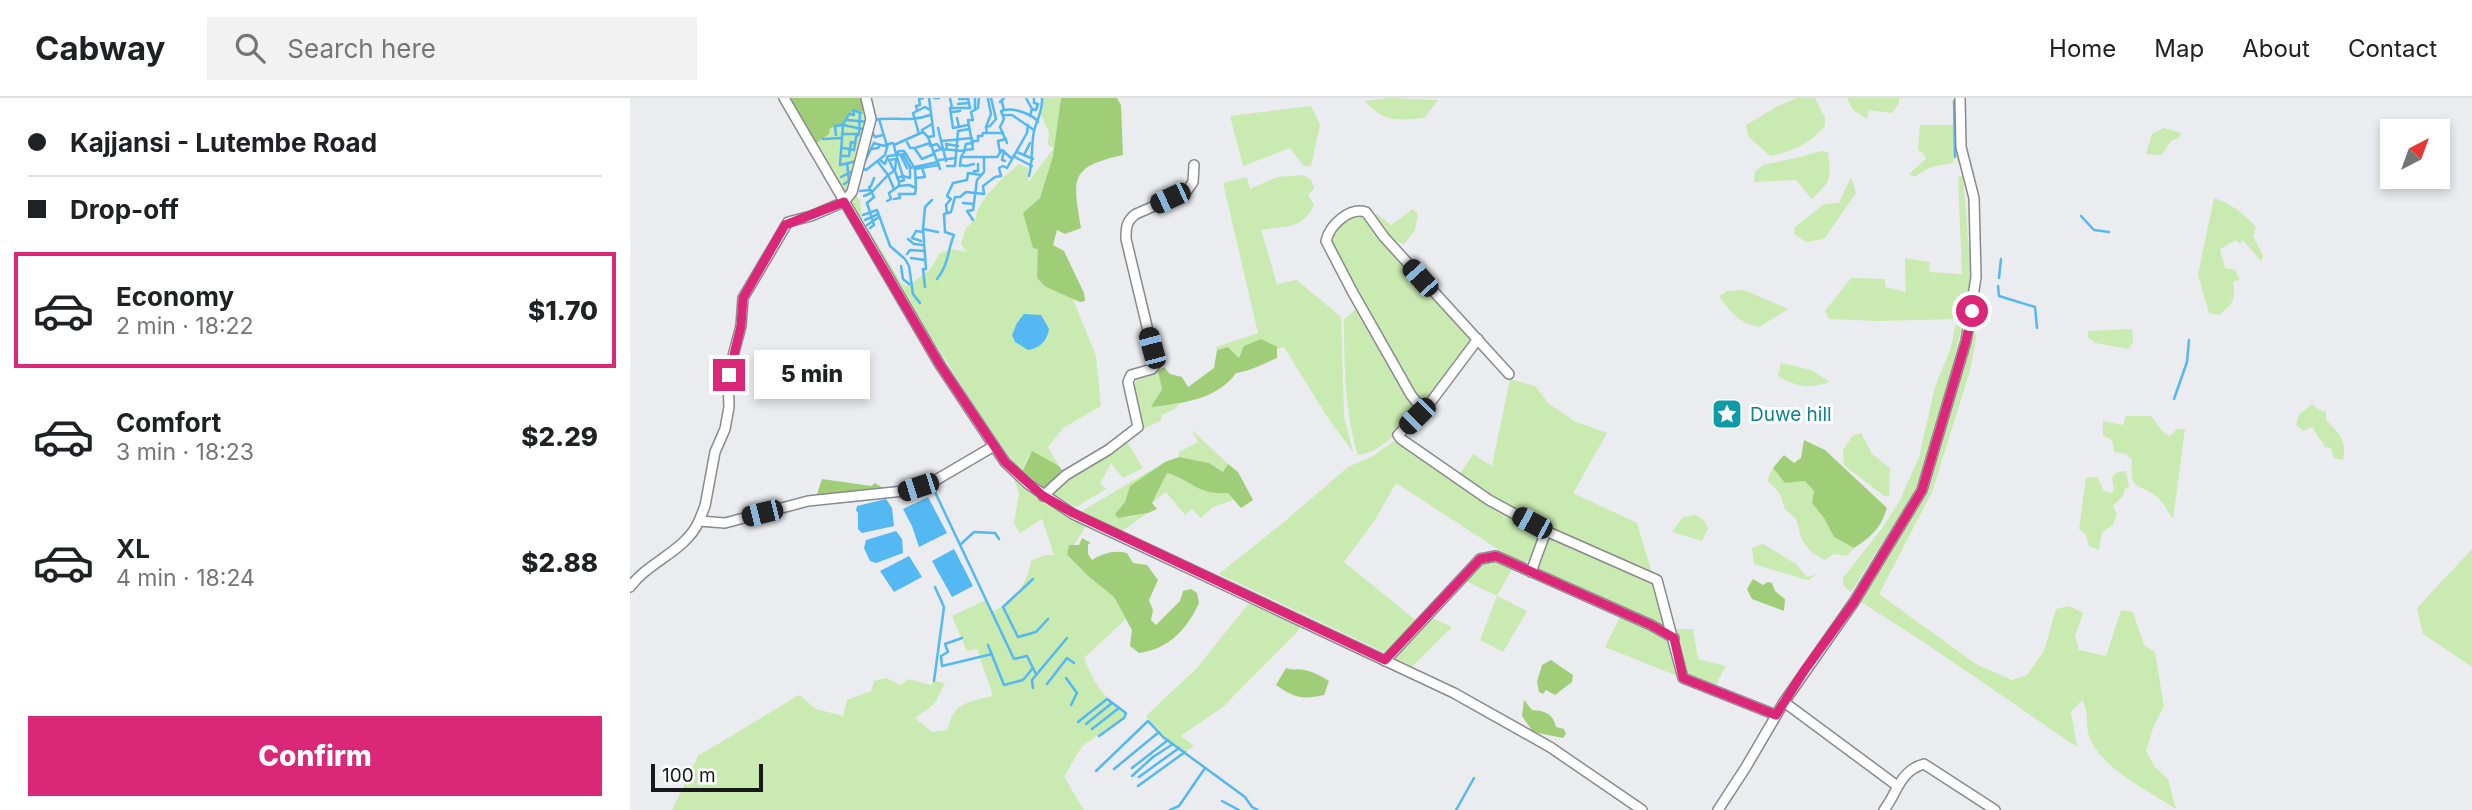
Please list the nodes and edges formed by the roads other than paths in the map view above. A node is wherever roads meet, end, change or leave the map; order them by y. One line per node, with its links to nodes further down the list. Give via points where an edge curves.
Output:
1 (784, 98): 5 (street)
2 (866, 98): 5 (street, via 869,131 855,187)
3 (1961, 98): 17 (street, via 1961,147 1974,198 1976,234 1976,276 1966,341 1922,490 1854,602)
4 (1194, 165): 10 (street, via 1191,188 1129,218 1126,228 1156,364 1129,377 1138,426)
5 (844, 202): 9 (street, via 940,365); 11 (street, via 788,222 745,292 729,375 725,429)
6 (1478, 339): 7 (street); 8 (street); 8 (street, via 1366,212 1354,211 1330,229 1326,240 1333,255)
7 (1509, 374)
8 (1423, 411): 12 (street, via 1398,435 1401,439 1472,489)
9 (994, 446): 10 (street, via 1017,475); 11 (street, via 936,480 904,491 808,501 725,523)
10 (1043, 496): 16 (street)
11 (699, 521): 14 (street, via 693,535)
12 (1546, 531): 13 (street); 15 (street, via 1657,580)
13 (1531, 572): 15 (street); 16 (street, via 1496,556 1480,559)
14 (630, 587)
15 (1674, 638): 18 (street, via 1683,678)
16 (1385, 660): 20 (street, via 1525,732)
17 (1784, 702): 18 (street); 19 (street)
18 (1776, 715): 21 (street)
19 (1896, 785): 22 (street); 23 (street, via 1924,764)
20 (1642, 810)
21 (1718, 810)
22 (1884, 810)
23 (1995, 810)

